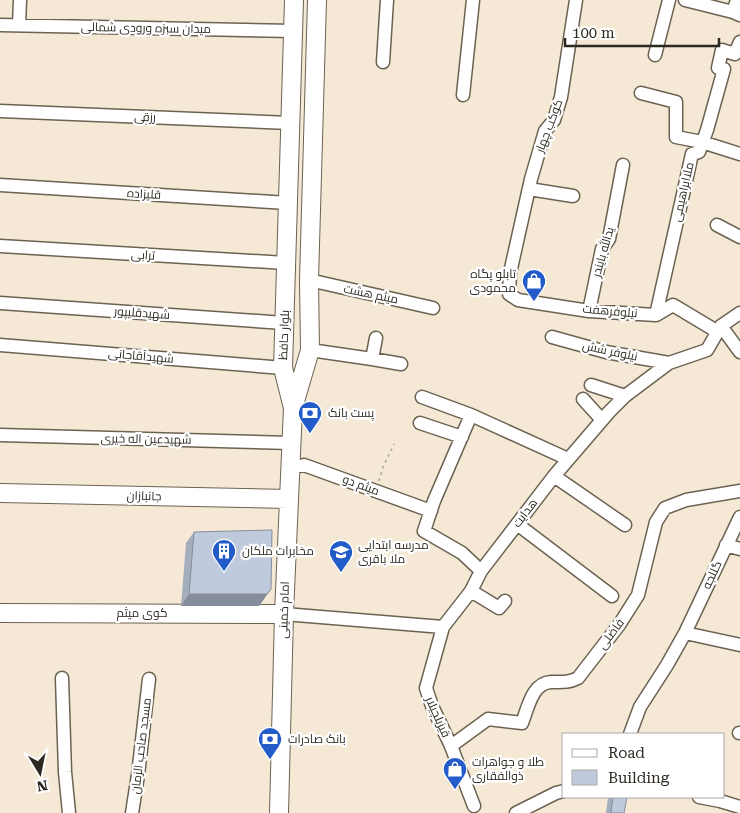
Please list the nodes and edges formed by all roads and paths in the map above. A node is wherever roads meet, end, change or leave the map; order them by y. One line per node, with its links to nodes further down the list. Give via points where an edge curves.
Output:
1 (20, 0): 11 (street)
2 (294, 0): 12 (main road, بلوار حافظ)
3 (317, 0): 32 (main road, بلوار حافظ)
4 (387, 0): 15 (street)
5 (473, 0): 17 (street)
6 (576, 0): 24 (street, کوکب چهار, via 561,96 554,120 545,131)
7 (669, 0): 14 (street)
8 (685, 0): 9 (street)
9 (737, 9)
10 (0, 25): 11 (street, میدان سبزه ورودی شمالی)
11 (19, 25): 12 (street, میدان سبزه ورودی شمالی)
12 (293, 31): 19 (main road, بلوار حافظ)
13 (740, 42): 20 (street, ملاابراهیمی, via 734,54 722,50 718,68 724,69)
14 (655, 54)
15 (382, 62)
16 (641, 93): 20 (street, via 676,102 676,137)
17 (463, 95)
18 (0, 111): 19 (street, رزقی)
19 (290, 123): 26 (main road, بلوار حافظ)
20 (702, 142): 21 (street); 37 (street, ملاابراهیمی, via 699,152 692,154)
21 (740, 154)
22 (623, 165): 35 (street, یدالله بایندر, via 609,239 602,249)
23 (0, 185): 26 (street, قلیزاده)
24 (529, 189): 25 (street); 31 (street, کوکب چهار)
25 (572, 196)
26 (288, 203): 30 (main road, بلوار حافظ)
27 (717, 225): 28 (street)
28 (740, 236)
29 (0, 246): 30 (street, ترابی)
30 (286, 264): 38 (main road, بلوار حافظ)
31 (509, 279): 35 (street, نیلوفرهفت, via 509,294 518,300)
32 (309, 280): 34 (street, میثم هشت); 43 (main road, بلوار حافظ)
33 (0, 303): 38 (street, شهیدقلیپور)
34 (433, 308)
35 (589, 311): 37 (street, نیلوفرهفت)
36 (740, 313): 39 (street, هدایت)
37 (656, 315): 39 (street, نیلوفرهفت, via 673,305)
38 (284, 323): 48 (main road, بلوار حافظ)
39 (720, 329): 44 (street); 46 (street, هدایت, via 707,350)
40 (552, 337): 46 (street, نیلوفر شش, via 606,352)
41 (376, 338): 45 (street)
42 (0, 345): 48 (street, شهیدآقاجانی)
43 (310, 350): 45 (street); 53 (main road, بلوار حافظ)
44 (740, 352)
45 (372, 359): 47 (street)
46 (668, 363): 50 (street, هدایت)
47 (401, 364)
48 (283, 368): 53 (main road, بلوار حافظ)
49 (591, 385): 50 (street)
50 (625, 396): 55 (street, هدایت)
51 (422, 397): 54 (street)
52 (583, 399): 55 (street)
53 (293, 408): 59 (main road, امام خمینی)
54 (471, 415): 58 (street); 61 (street)
55 (602, 420): 61 (street, هدایت)
56 (420, 423): 58 (street)
57 (0, 435): 59 (street, شهیدعین اله خیری)
58 (462, 437): 68 (street)
59 (291, 443): 62 (main road, امام خمینی)
60 (394, 444): 64 (path)
61 (568, 459): 63 (street, هدایت)
62 (290, 468): 64 (street, میثم دو, via 304,465); 67 (main road, امام خمینی)
63 (554, 476): 70 (street, هدایت); 71 (street)
64 (376, 491): 68 (street, میثم دو)
65 (740, 491): 86 (street, فاضلی, via 686,500 664,508 656,522 638,595 578,678 569,682 548,682 538,687 522,722 488,719)
66 (0, 493): 67 (main road, جانبازان)
67 (289, 498): 79 (main road, امام خمینی)
68 (431, 511): 74 (street, via 424,531 462,553)
69 (740, 517): 72 (street, گللجه)
70 (517, 524): 74 (street, هدایت); 76 (street)
71 (625, 525)
72 (726, 545): 73 (street); 81 (street, گللجه)
73 (740, 549)
74 (481, 571): 75 (street, هدایت)
75 (471, 591): 77 (street, via 499,608); 80 (street, هدایت)
76 (612, 596)
77 (505, 601)
78 (0, 613): 79 (main road, کوی میثم)
79 (284, 614): 80 (street); 93 (main road, امام خمینی)
80 (443, 627): 86 (street, قیزیلچیلار, via 426,688)
81 (685, 633): 82 (street); 85 (street, گللجه, via 640,707)
82 (740, 645)
83 (62, 678): 91 (street)
84 (149, 679): 92 (street, مسجد صاحب الزمان)
85 (630, 733)
86 (451, 746): 90 (street, قیزیلچیلار)
87 (562, 791): 94 (street)
88 (704, 798): 89 (street)
89 (740, 807)
90 (474, 811)
91 (69, 813)
92 (132, 813)
93 (279, 813)
94 (516, 813)

